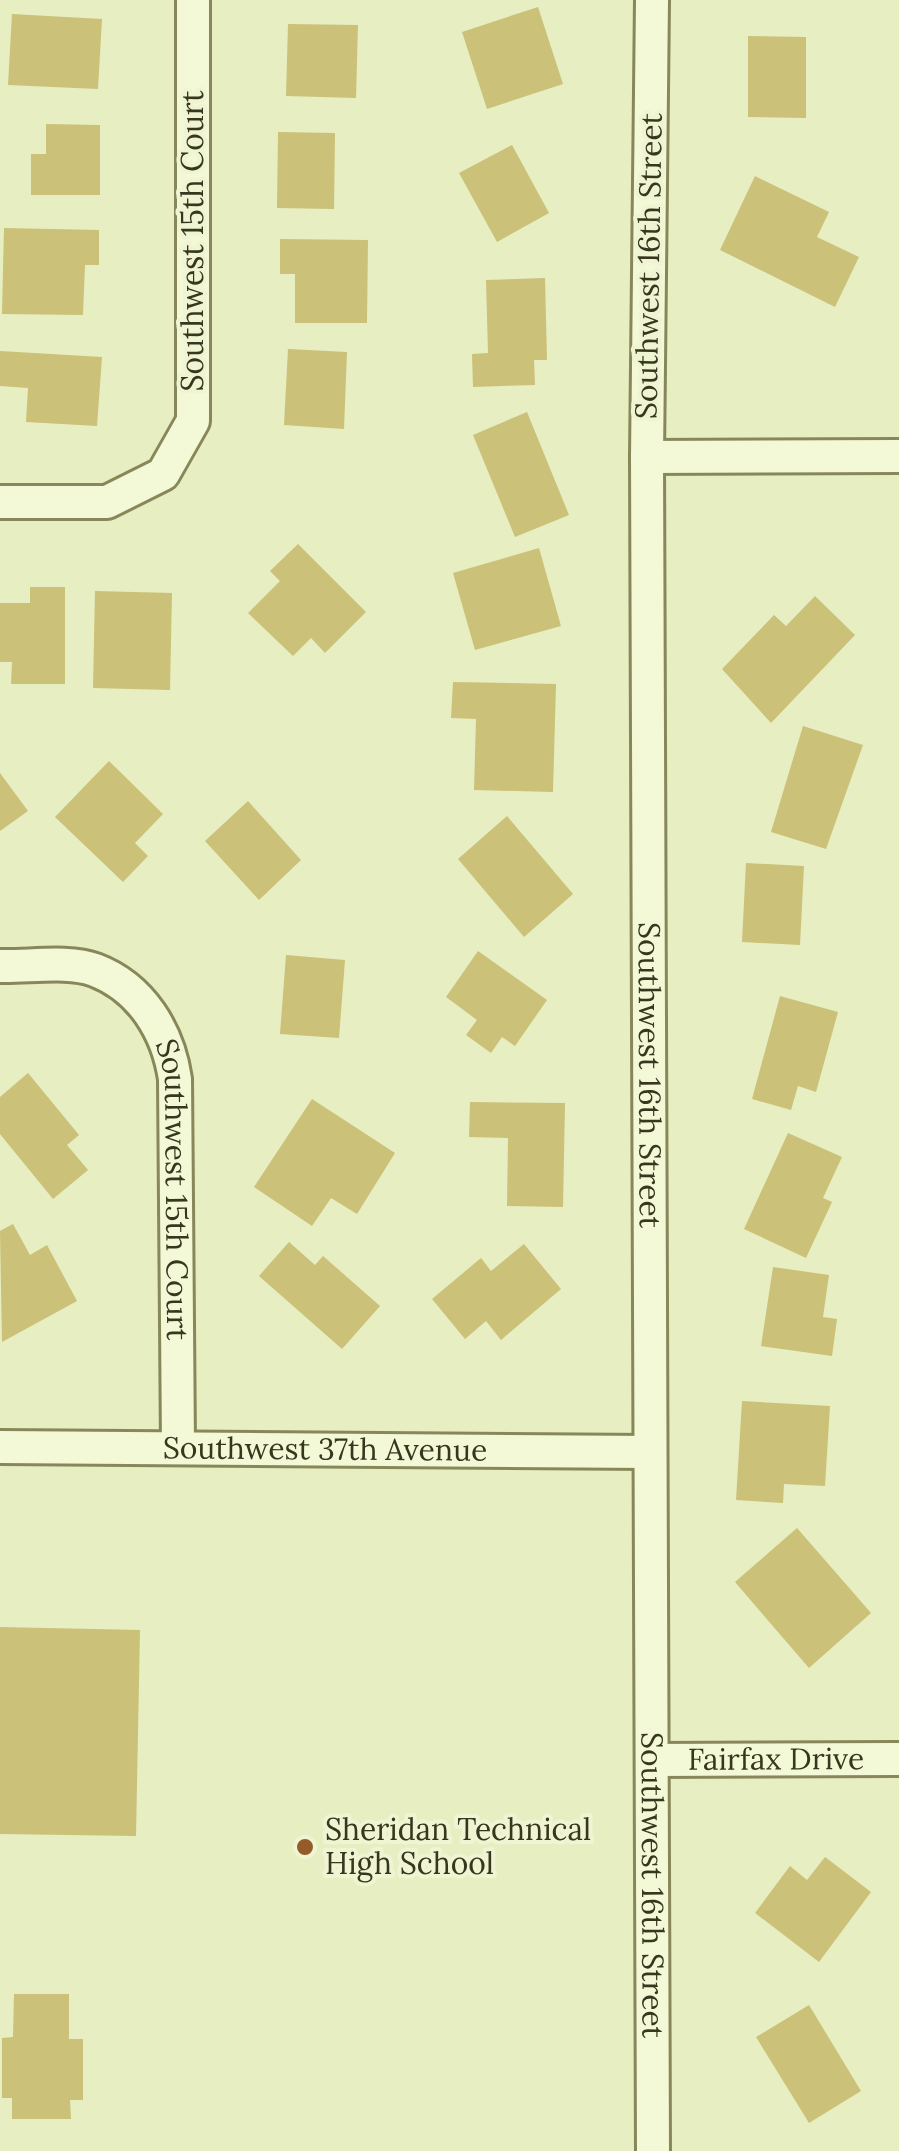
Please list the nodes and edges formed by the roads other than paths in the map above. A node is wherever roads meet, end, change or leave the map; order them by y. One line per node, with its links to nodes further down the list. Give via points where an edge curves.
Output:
1 (193, 0): 5 (street, Southwest 15th Court, via 192,421 163,474 107,502)
2 (652, 0): 4 (street, Southwest 16th Street)
3 (899, 456): 4 (street)
4 (647, 457): 9 (street, Southwest 16th Street)
5 (0, 502)
6 (0, 966): 7 (street, Southwest 15th Court, via 92,968 131,990 171,1052)
7 (178, 1446): 8 (street, Southwest 37th Avenue); 9 (street, Southwest 37th Avenue)
8 (0, 1447)
9 (650, 1452): 10 (street, Southwest 16th Street)
10 (654, 1760): 11 (street, Fairfax Drive); 12 (street, Southwest 16th Street)
11 (899, 1760)
12 (653, 2151)

